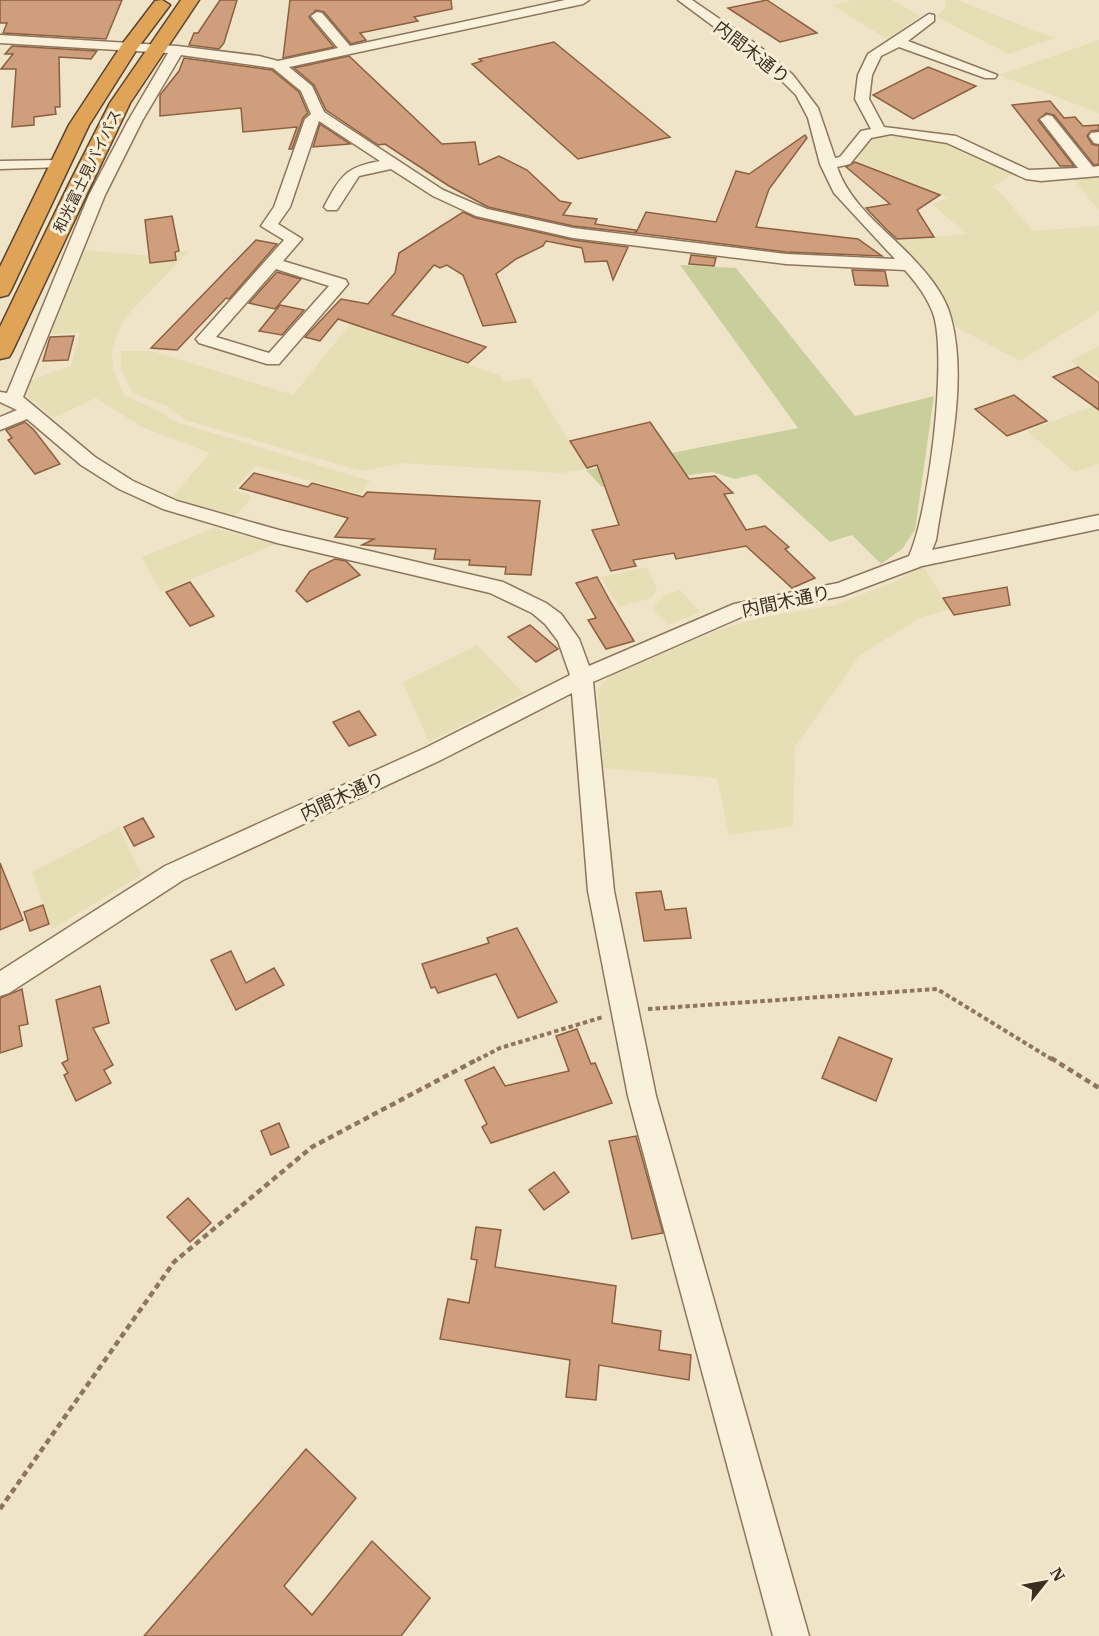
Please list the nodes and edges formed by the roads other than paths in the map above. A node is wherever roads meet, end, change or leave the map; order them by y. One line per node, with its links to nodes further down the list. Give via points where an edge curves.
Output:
1 (165, 0): 9 (highway, 和光富士見バイパス)
2 (190, 0): 10 (highway, 和光富士見バイパス)
3 (583, 0): 12 (street)
4 (684, 0): 20 (street, 内間木通り, via 792,81 813,111)
5 (317, 16): 12 (street)
6 (929, 18): 8 (street)
7 (0, 39): 9 (street)
8 (898, 42): 14 (street); 17 (street, via 875,54 866,75 862,99)
9 (129, 47): 10 (street); 18 (highway, 和光富士見バイパス, via 79,125)
10 (156, 49): 11 (street); 27 (highway, 和光富士見バイパス, via 120,103)
11 (177, 50): 13 (street); 28 (street, via 97,195)
12 (347, 51): 13 (street)
13 (278, 65): 15 (street, via 307,89)
14 (990, 75)
15 (320, 115): 19 (street); 24 (street, via 312,119 282,207 269,226 294,239)
16 (1047, 119): 22 (street)
17 (879, 130): 20 (street, via 866,134 845,161); 22 (street, via 951,139 1026,174)
18 (60, 164): 21 (street); 26 (highway, 和光富士見バイパス)
19 (393, 164): 23 (street, via 358,168 349,174); 25 (street, via 438,193 482,213 573,234 786,260)
20 (827, 164): 25 (street, 内間木通り, via 843,193)
21 (0, 165)
22 (1094, 171)
23 (332, 207)
24 (273, 263): 24 (street, via 235,305 205,339 273,360 340,284)
25 (911, 265): 31 (street, 内間木通り, via 934,296 945,326 948,379 926,540)
26 (0, 290)
27 (0, 352)
28 (14, 402): 29 (street); 32 (street, via 88,461 126,485 170,505 278,536 488,585 521,597 561,629)
29 (0, 424)
30 (1099, 522): 31 (street)
31 (917, 560): 32 (street, 内間木通り, via 842,589 741,609)
32 (582, 678): 33 (street, 内間木通り, via 433,754 174,873); 34 (street, via 601,891 642,1096)
33 (0, 985)
34 (791, 1636)

